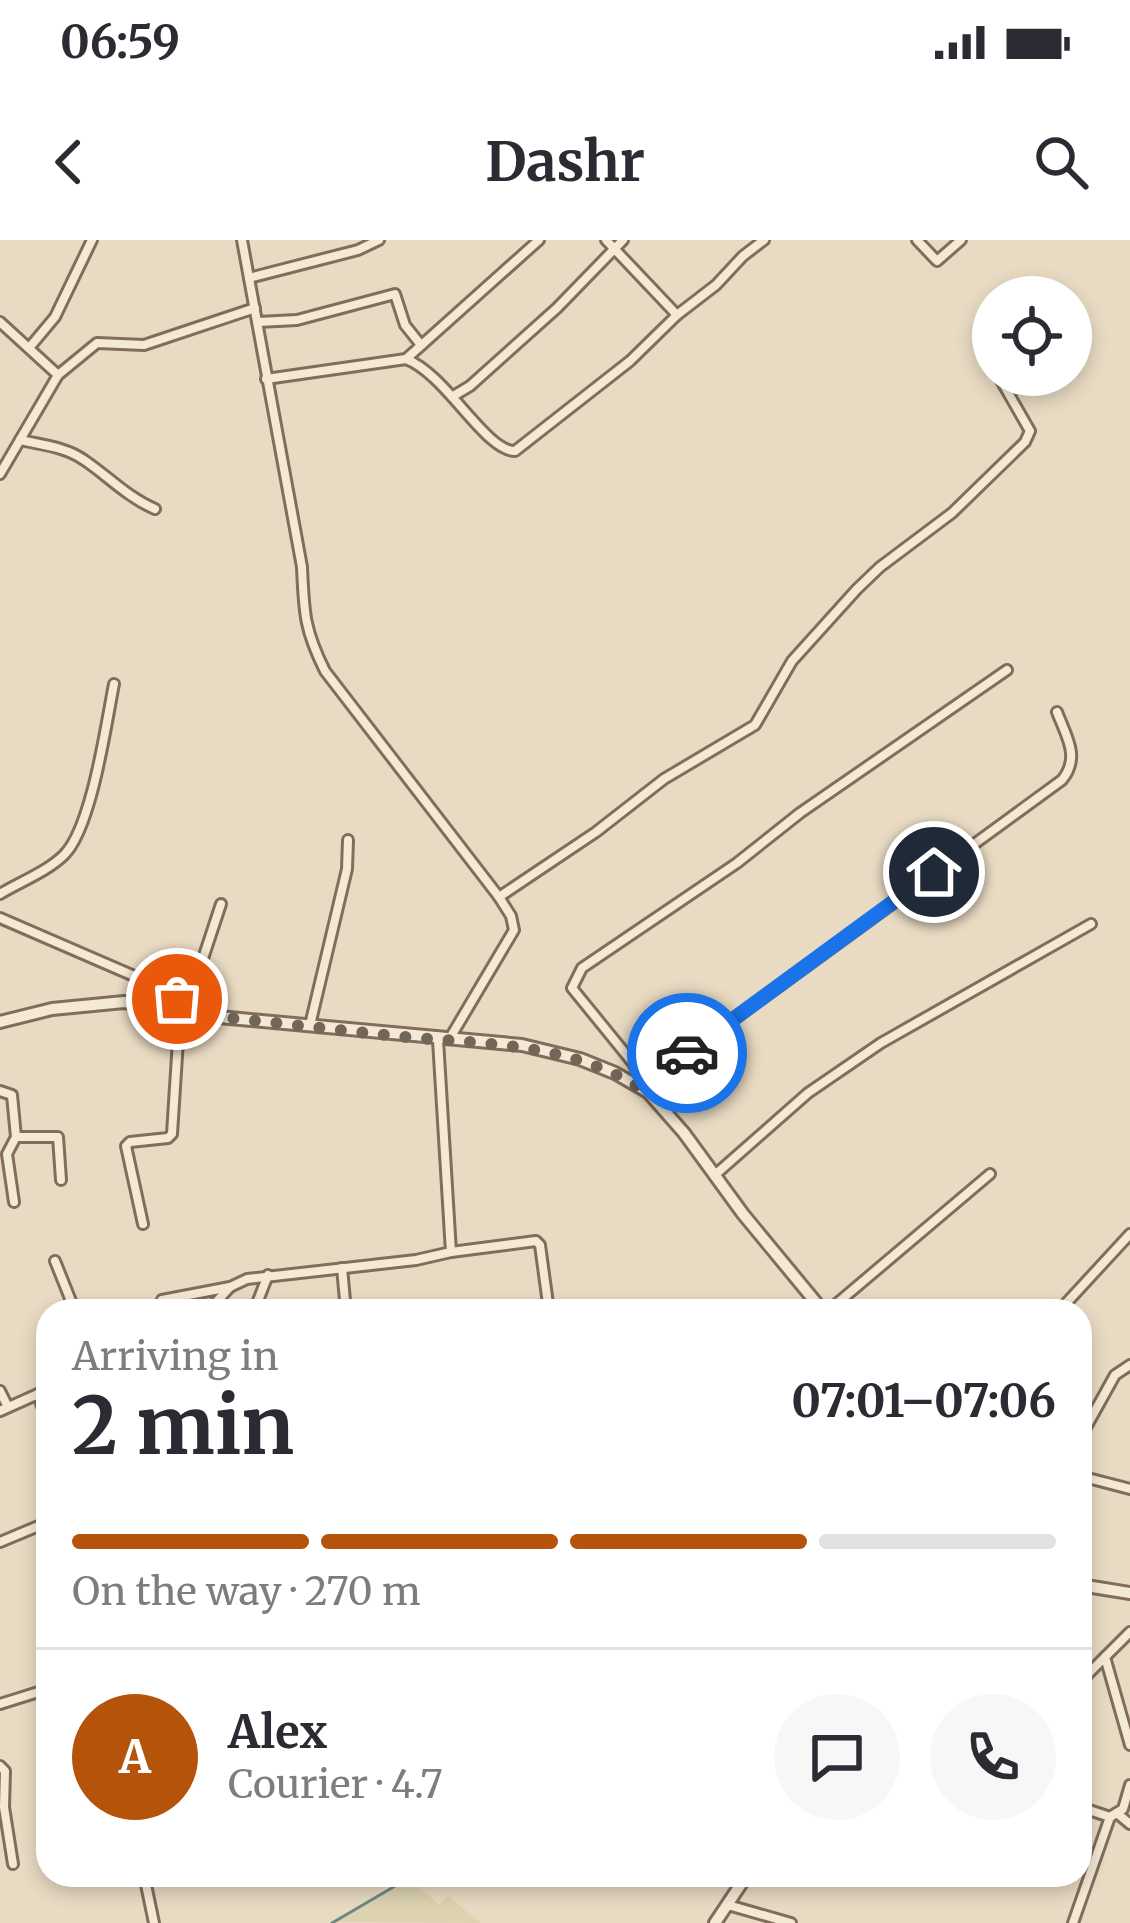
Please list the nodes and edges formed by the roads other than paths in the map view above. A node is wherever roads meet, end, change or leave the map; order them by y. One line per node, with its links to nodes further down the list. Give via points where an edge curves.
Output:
1 (92, 240): 17 (street, via 56,317)
2 (242, 240): 11 (street)
3 (379, 240): 9 (street)
4 (539, 240): 16 (street)
5 (623, 240): 10 (street)
6 (764, 240): 13 (street)
7 (917, 240): 8 (street, via 937,261)
8 (961, 240)
9 (367, 243): 11 (street)
10 (609, 244): 13 (street); 21 (street, via 557,308)
11 (249, 278): 12 (street)
12 (255, 308): 15 (street); 19 (street, via 144,345 99,342)
13 (677, 315): 21 (street, via 514,451 491,442)
14 (0, 322): 17 (street)
15 (258, 322): 16 (street, via 394,294); 20 (street)
16 (421, 345): 18 (street)
17 (29, 348): 19 (street)
18 (406, 359): 20 (street); 21 (street)
19 (58, 375): 23 (street)
20 (266, 379): 31 (street, via 310,642)
21 (454, 395)
22 (1010, 396): 31 (street, via 1030,431 1025,442 857,589 792,661 755,724)
23 (20, 440): 24 (street); 25 (street, via 83,459)
24 (0, 474)
25 (155, 509)
26 (1007, 670): 39 (street, via 582,968 572,988)
27 (114, 684): 30 (street, via 72,845)
28 (1057, 712): 39 (street, via 1073,764 1062,780)
29 (348, 840): 37 (street)
30 (0, 894)
31 (499, 897): 38 (street, via 514,930)
32 (221, 904): 35 (street)
33 (0, 918): 35 (street, via 170,992)
34 (1091, 925): 42 (street, via 881,1043 808,1093)
35 (183, 1010): 36 (street, via 93,1003); 37 (street); 46 (street, via 172,1134 126,1147)
36 (0, 1022)
37 (310, 1026): 38 (street)
38 (444, 1039): 39 (street, via 580,1059); 48 (street)
39 (646, 1089): 42 (street)
40 (0, 1091): 41 (street, via 12,1095)
41 (16, 1137): 44 (street, via 58,1137); 45 (street, via 7,1154)
42 (716, 1174): 60 (street)
43 (990, 1174): 61 (street)
44 (61, 1180)
45 (14, 1202)
46 (143, 1224)
47 (1130, 1234): 62 (street)
48 (452, 1252): 50 (street); 59 (street, via 536,1241)
49 (55, 1261): 53 (street)
50 (342, 1268): 51 (street); 58 (street)
51 (268, 1275): 52 (street); 57 (street)
52 (227, 1291): 54 (street); 55 (street); 56 (street)
53 (70, 1299)
54 (169, 1299)
55 (219, 1299)
56 (227, 1299)
57 (259, 1299)
58 (345, 1299)
59 (548, 1299)
60 (816, 1299)
61 (840, 1299)
62 (1070, 1299)
63 (1130, 1364): 67 (street)
64 (0, 1391): 66 (street)
65 (36, 1395): 66 (street)
66 (4, 1409)
67 (1092, 1416)
68 (1092, 1479): 69 (street)
69 (1130, 1489)
70 (36, 1527): 71 (street)
71 (0, 1542)
72 (1092, 1587): 73 (street)
73 (1130, 1592)
74 (1130, 1632): 75 (street)
75 (1105, 1657): 76 (street); 79 (street)
76 (1092, 1670)
77 (36, 1693): 78 (street)
78 (0, 1704)
79 (1130, 1745)
80 (0, 1766): 85 (street)
81 (1130, 1785): 83 (street)
82 (1092, 1811): 83 (street)
83 (1114, 1816): 84 (street); 86 (street)
84 (1130, 1824)
85 (13, 1864)
86 (1092, 1872)
87 (146, 1887): 91 (street)
88 (739, 1887): 90 (street)
89 (1086, 1887): 94 (street)
90 (728, 1904): 92 (street); 93 (street)
91 (154, 1923)
92 (715, 1923)
93 (790, 1923)
94 (1072, 1923)

